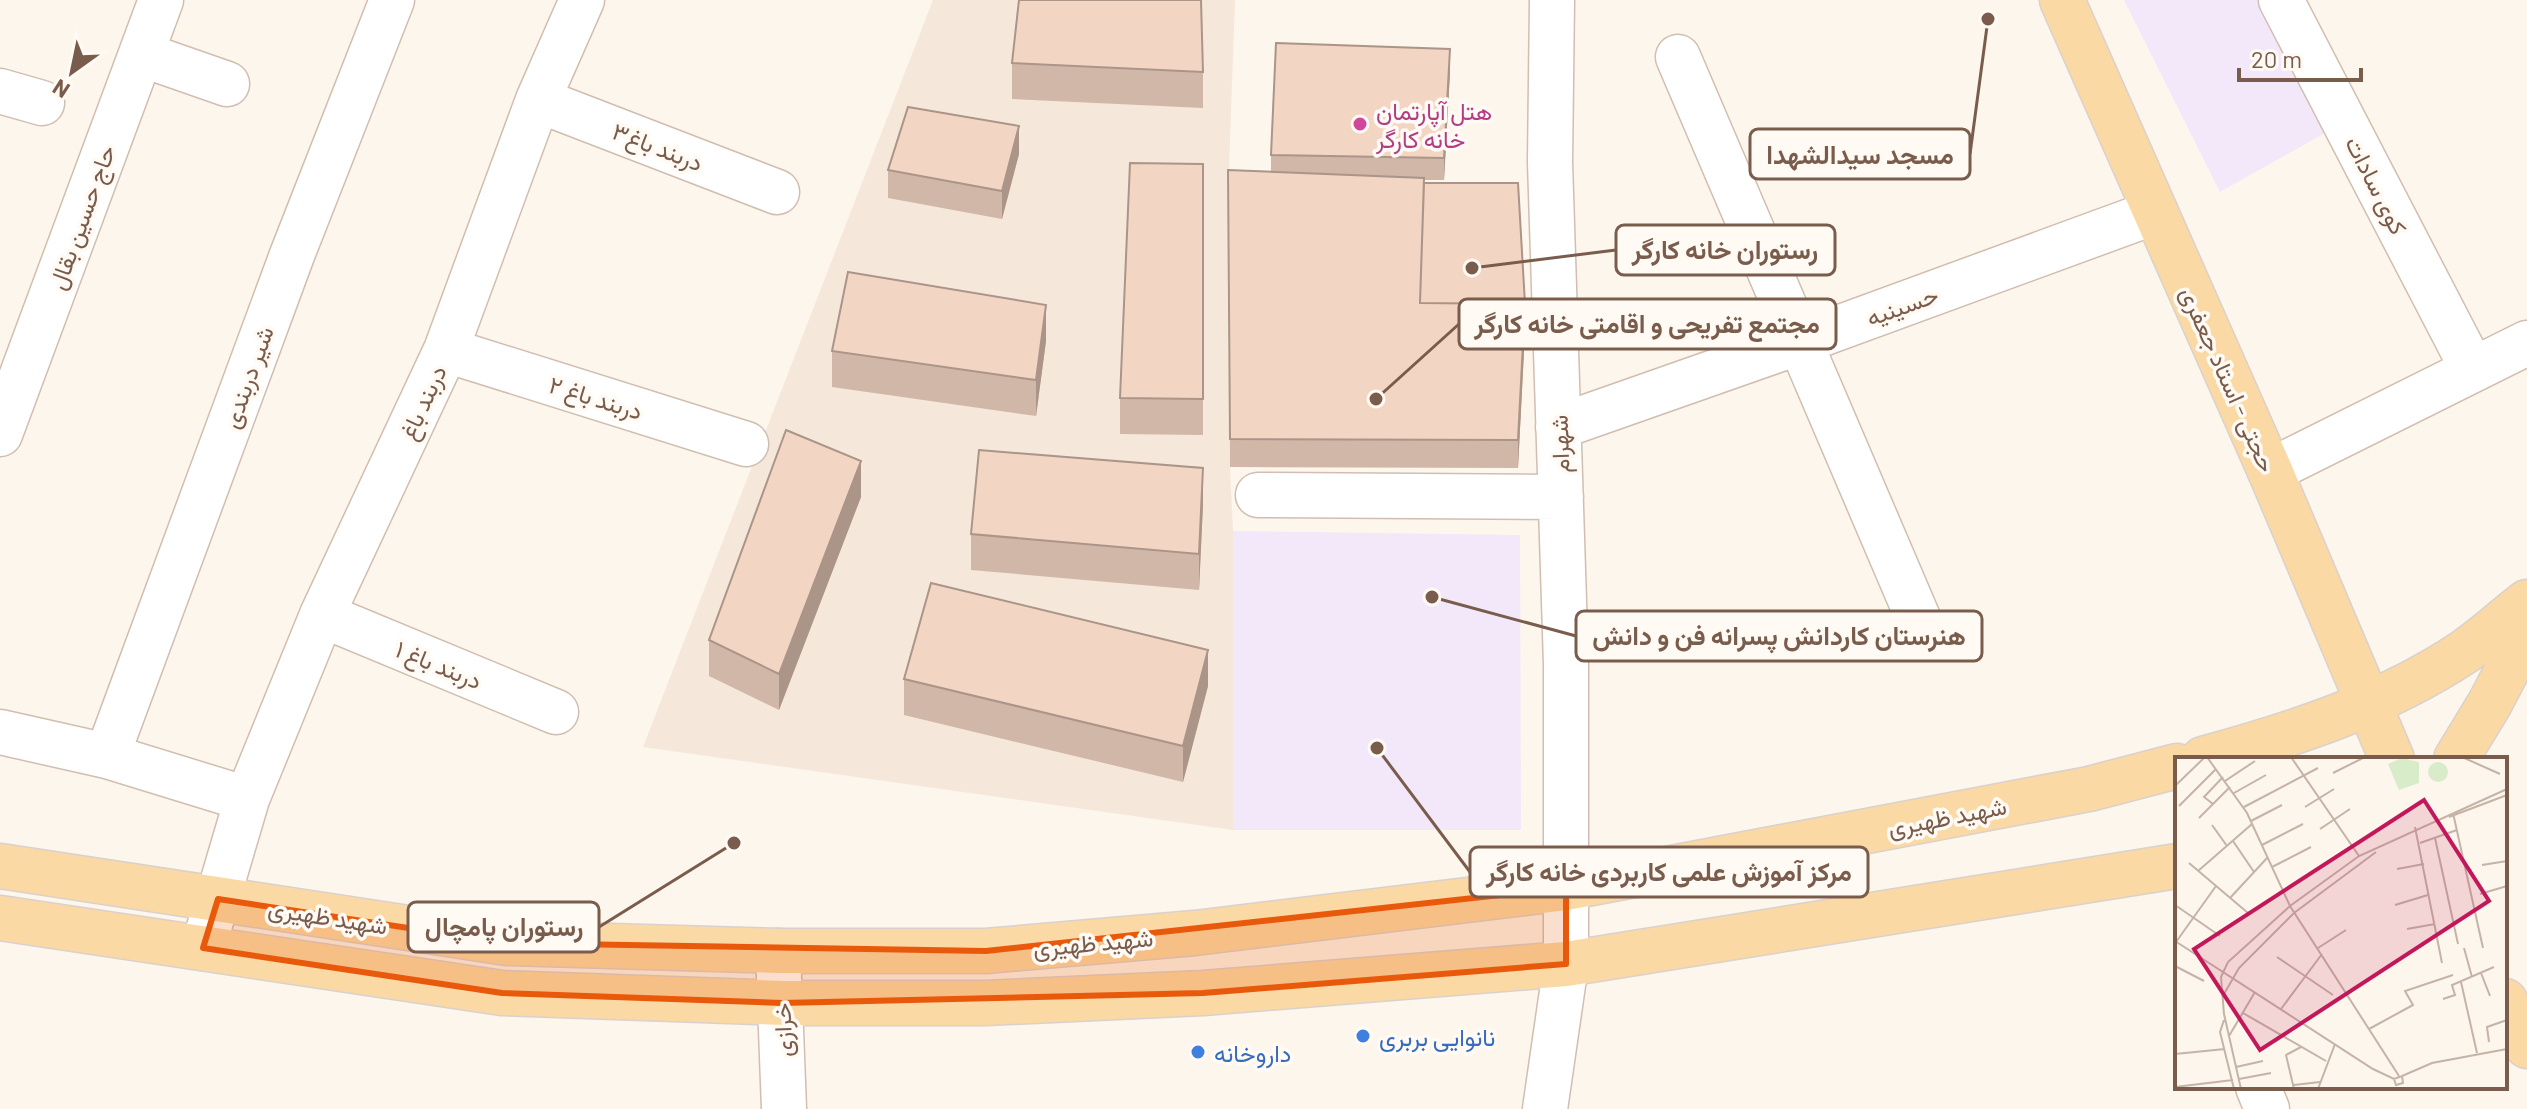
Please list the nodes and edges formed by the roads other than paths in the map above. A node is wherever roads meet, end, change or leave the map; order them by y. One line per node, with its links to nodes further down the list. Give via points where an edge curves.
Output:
1 (161, 0): 7 (street, حاج حسین بقال)
2 (392, 0): 32 (street, شیر دربندی)
3 (582, 0): 11 (street, دربند باغ)
4 (1552, 0): 19 (street, شهرام, via 1550,162)
5 (2062, 0): 14 (main road, حجتی - استاد جعفری)
6 (2281, 0): 18 (street, کوی سادات)
7 (141, 54): 9 (street); 20 (street, حاج حسین بقال)
8 (1678, 57): 15 (street)
9 (227, 84)
10 (0, 91): 12 (street)
11 (538, 100): 13 (street, دربند باغ۳); 17 (street, دربند باغ)
12 (42, 103)
13 (777, 192)
14 (2155, 212): 15 (street, حسینیه); 22 (main road, حجتی - استاد جعفری)
15 (1800, 342): 19 (street, حسینیه); 27 (street)
16 (2527, 343): 18 (street)
17 (446, 350): 21 (street, دربند باغ ۲); 26 (street, دربند باغ)
18 (2473, 370): 22 (street)
19 (1558, 427): 24 (street, شهرام)
20 (0, 434)
21 (746, 444)
22 (2270, 471): 29 (main road, حجتی - استاد جعفری)
23 (1258, 495): 24 (street)
24 (1561, 497): 40 (street, شهرام)
25 (2527, 602): 29 (main road, via 2466,651)
26 (322, 615): 30 (street, دربند باغ ۱); 37 (street, دربند باغ)
27 (1924, 632)
28 (2527, 632): 35 (main road)
29 (2370, 705): 33 (main road); 34 (main road, حجتی - استاد جعفری)
30 (556, 712)
31 (0, 732): 32 (street)
32 (107, 756): 37 (street)
33 (2210, 757)
34 (2391, 757)
35 (2457, 757)
36 (2175, 767): 40 (main road, شهید ظهیری, via 2089,789)
37 (247, 799): 41 (street, دربند باغ)
38 (0, 866): 41 (main road, شهید ظهیری)
39 (2175, 866): 45 (main road, شهید ظهیری)
40 (1566, 888): 44 (main road, شهید ظهیری, via 1195,933 986,951); 45 (street, شهرام)
41 (218, 899): 43 (street, دربند باغ); 44 (main road, شهید ظهیری, via 507,943)
42 (0, 918): 43 (main road, شهید ظهیری)
43 (203, 948): 46 (main road, شهید ظهیری, via 502,993)
44 (778, 951): 46 (street, خرازی)
45 (1566, 964): 46 (main road, شهید ظهیری, via 1188,994 986,1003); 51 (street, شهرام)
46 (782, 1003): 50 (street, خرازی)
47 (2507, 1005): 48 (main road)
48 (2527, 1046)
49 (2259, 1089): 52 (street)
50 (784, 1109)
51 (1545, 1109)
52 (2267, 1109)

